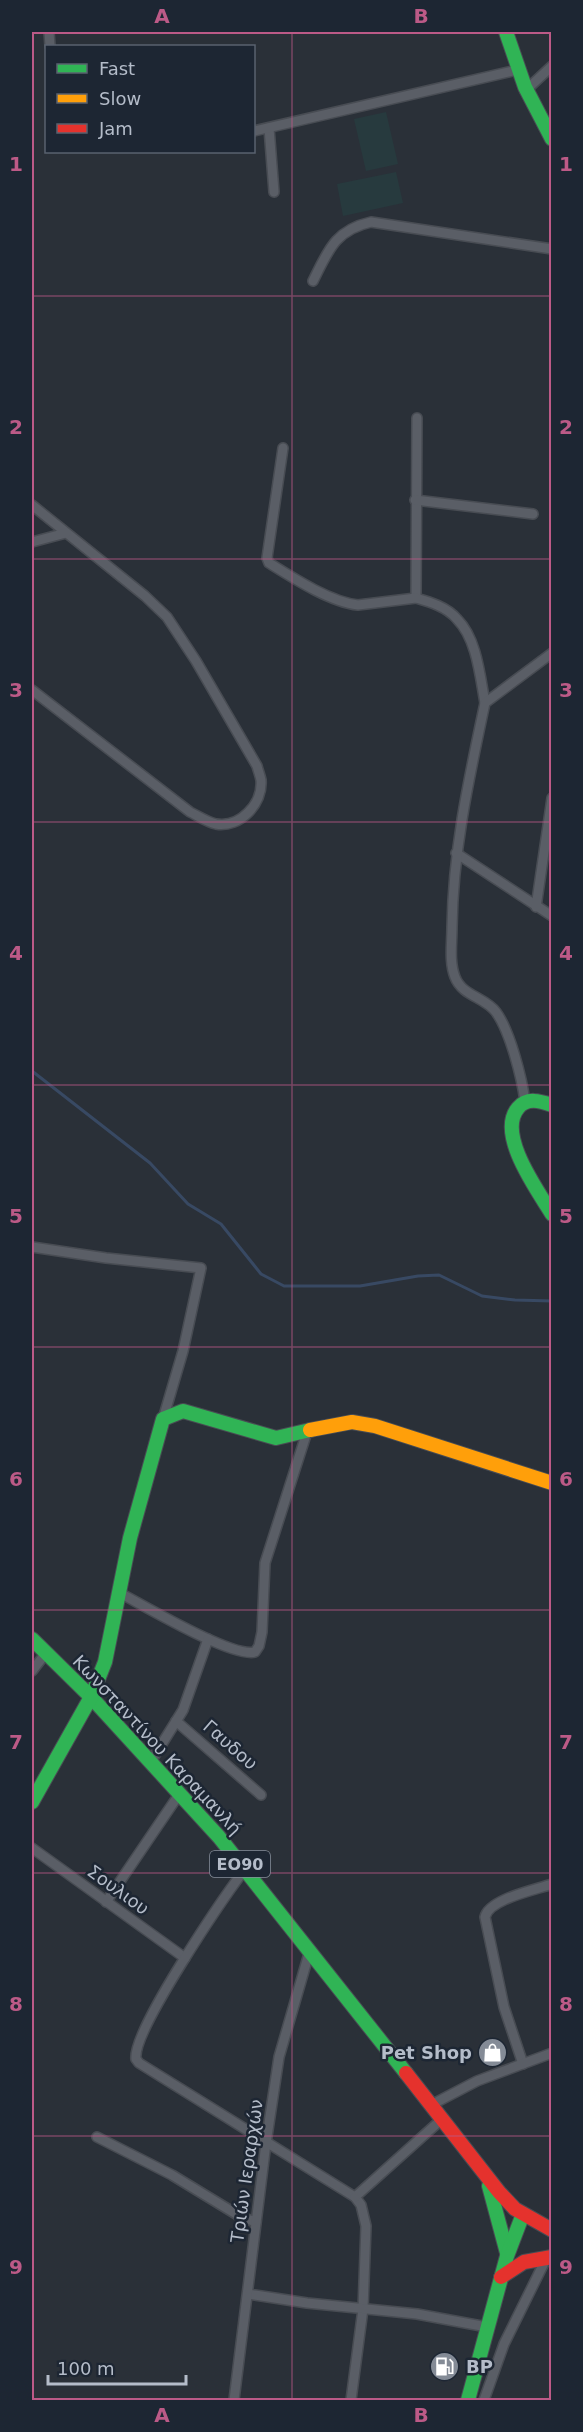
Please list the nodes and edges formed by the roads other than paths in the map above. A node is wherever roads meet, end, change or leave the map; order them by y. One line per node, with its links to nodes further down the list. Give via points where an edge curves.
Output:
1 (506, 32): 3 (main road)
2 (552, 66): 4 (street)
3 (517, 70): 4 (main road); 5 (street)
4 (525, 91): 7 (main road)
5 (269, 128): 6 (street); 8 (street)
6 (255, 131)
7 (552, 138)
8 (274, 192)
9 (552, 249): 10 (street, via 371,222 357,225 337,238)
10 (313, 281)
11 (417, 418): 13 (street)
12 (283, 448): 18 (street, via 269,563 332,599 349,604)
13 (415, 500): 15 (street); 18 (street)
14 (32, 505): 16 (street)
15 (533, 514)
16 (66, 533): 17 (street); 20 (street, via 167,617 257,766 261,781 255,803 230,824 216,824 190,812)
17 (32, 542)
18 (416, 597): 21 (street, via 458,619 470,638)
19 (552, 653): 21 (street)
20 (32, 690)
21 (485, 702): 23 (street)
22 (552, 798): 24 (street)
23 (456, 853): 24 (street); 26 (street, via 452,895 454,977 459,985 495,1010 522,1077)
24 (536, 907): 25 (street)
25 (552, 916)
26 (525, 1102): 27 (main road, via 538,1100); 28 (main road, via 512,1115 510,1132)
27 (552, 1105)
28 (552, 1214)
29 (32, 1247): 30 (street, via 201,1268 183,1352)
30 (163, 1419): 31 (main road, via 183,1411 276,1438); 33 (main road)
31 (307, 1432): 32 (main road, via 352,1422 375,1426); 35 (street, via 265,1563 259,1647 255,1652 245,1652)
32 (552, 1483)
33 (118, 1592): 35 (street); 38 (main road, via 105,1662)
34 (32, 1639): 36 (main road, Κωνσταντίνου Καραμανλή / ΕΟ90)
35 (207, 1639): 39 (street)
36 (46, 1653): 37 (street); 38 (main road, Κωνσταντίνου Καραμανλή / ΕΟ90)
37 (32, 1671)
38 (91, 1696): 40 (main road, Κωνσταντίνου Καραμανλή / ΕΟ90); 43 (main road)
39 (177, 1721): 40 (street); 42 (street, Γαυδου)
40 (150, 1763): 41 (main road, Κωνσταντίνου Καραμανλή / ΕΟ90)
41 (180, 1793): 45 (main road, Κωνσταντίνου Καραμανλή / ΕΟ90); 47 (street)
42 (261, 1795)
43 (32, 1802)
44 (32, 1848): 47 (street, Σουλιου)
45 (244, 1869): 48 (main road, Κωνσταντίνου Καραμανλή / ΕΟ90); 49 (street)
46 (552, 1884): 51 (street, via 495,1903 485,1917 504,2007)
47 (106, 1902): 49 (street, Σουλιου)
48 (309, 1950): 52 (main road, Κωνσταντίνου Καραμανλή / ΕΟ90); 55 (street, Τριών Ιεραρχών, via 283,2039)
49 (185, 1958): 55 (street, via 138,2045 136,2059)
50 (552, 2053): 51 (street)
51 (523, 2064): 52 (street, via 468,2085)
52 (431, 2105): 53 (main road, Κωνσταντίνου Καραμανλή / ΕΟ90)
53 (442, 2119): 56 (main road, Κωνσταντίνου Καραμανλή / ΕΟ90); 57 (street)
54 (97, 2137): 59 (street)
55 (266, 2143): 57 (street); 59 (street, Τριών Ιεραρχών)
56 (486, 2178): 58 (main road, Κωνσταντίνου Καραμανλή / ΕΟ90); 61 (main road)
57 (355, 2197): 65 (street, via 366,2226)
58 (523, 2214): 60 (main road, ΕΟ90); 61 (main road)
59 (256, 2222): 64 (street, Τριών Ιεραρχών)
60 (552, 2230)
61 (507, 2256): 63 (main road)
62 (550, 2257): 63 (main road, via 525,2261); 70 (street, via 504,2344)
63 (501, 2277): 66 (main road)
64 (248, 2294): 65 (street); 67 (street, Τριών Ιεραρχών)
65 (363, 2309): 66 (street); 68 (street)
66 (487, 2327): 69 (main road)
67 (234, 2400)
68 (351, 2400)
69 (468, 2400)
70 (484, 2400)

